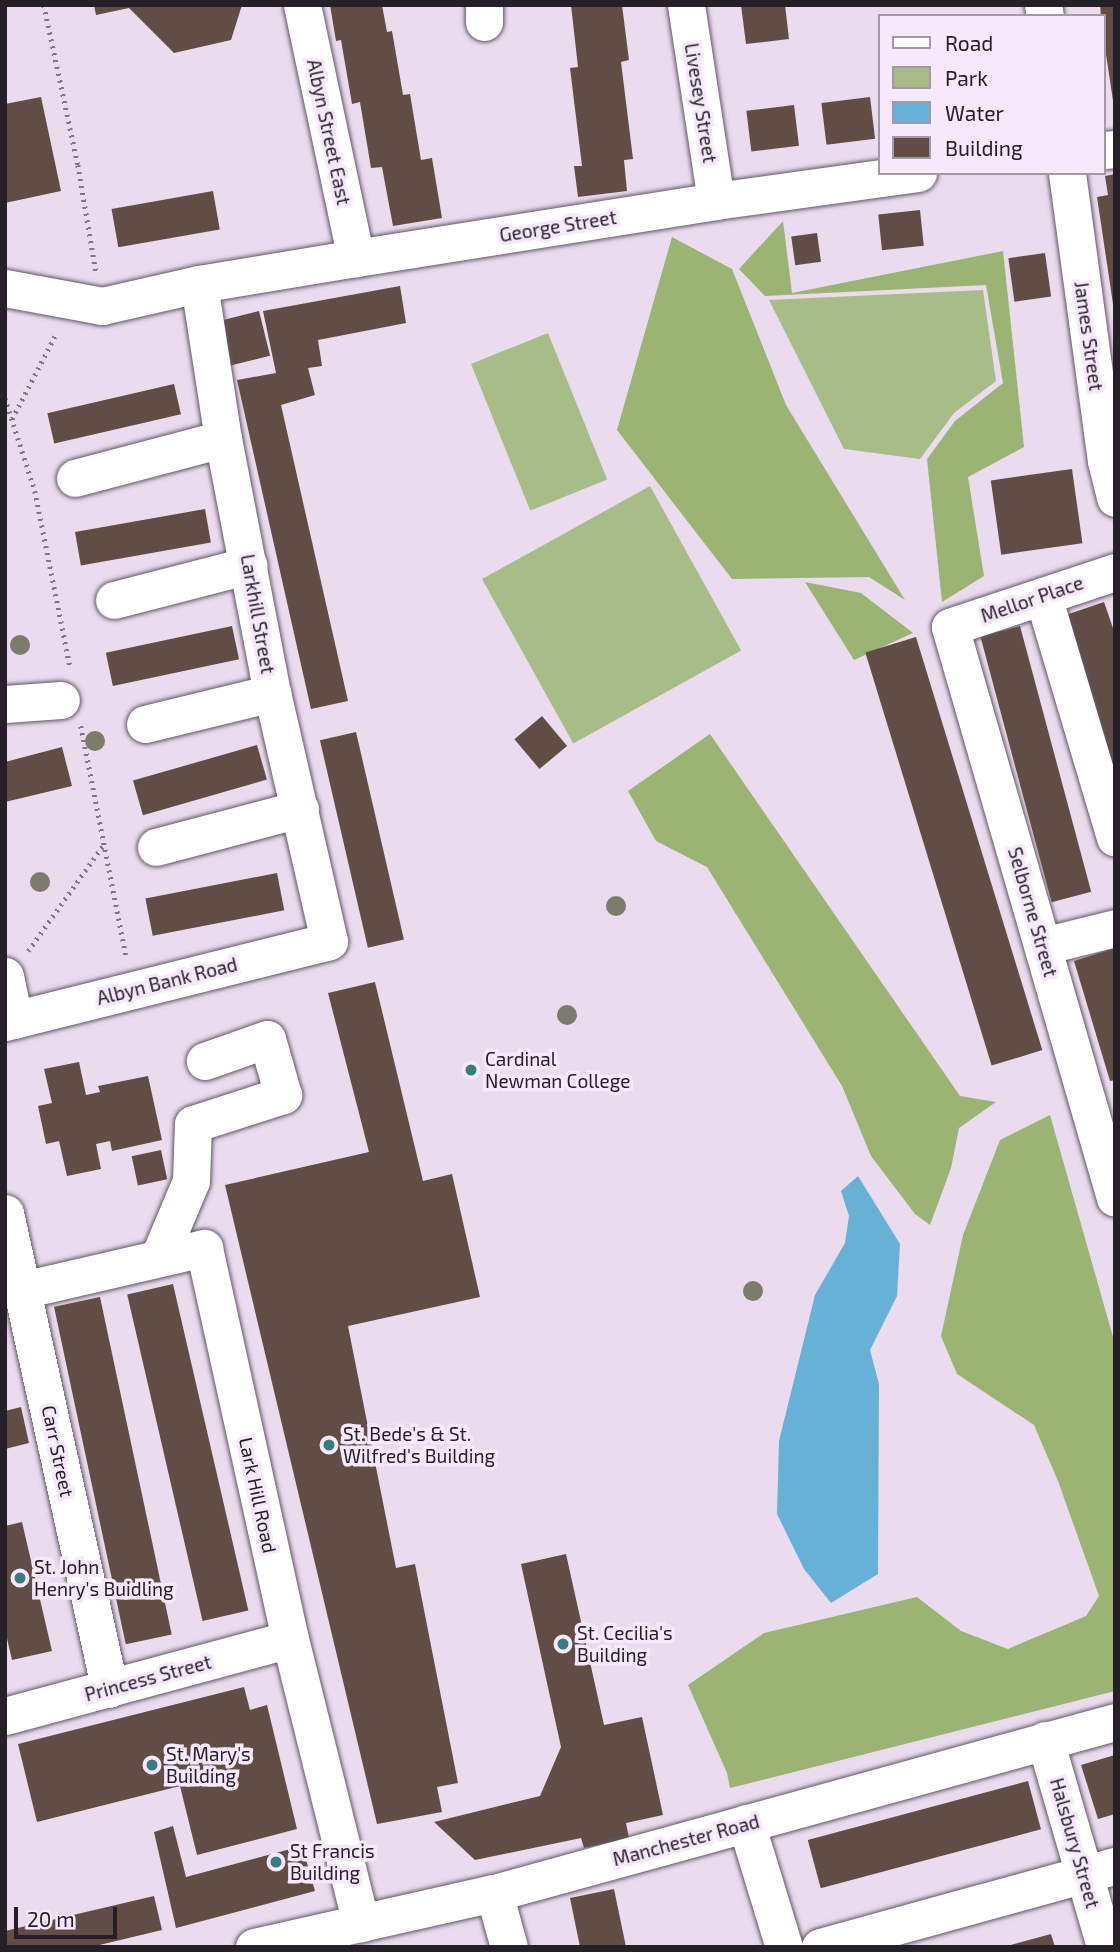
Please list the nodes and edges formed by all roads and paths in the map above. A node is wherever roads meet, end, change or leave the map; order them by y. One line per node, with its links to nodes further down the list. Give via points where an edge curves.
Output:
1 (44, 5): 10 (path, via 78,165)
2 (302, 5): 7 (street, Albyn Street East)
3 (686, 5): 6 (street, Livesey Street)
4 (904, 175): 6 (street, George Street)
5 (1067, 175): 13 (street, James Street)
6 (716, 201): 7 (street, George Street)
7 (356, 258): 8 (street, George Street)
8 (199, 284): 10 (street, George Street); 12 (street, Larkhill Street)
9 (5, 288): 10 (street)
10 (88, 303): 11 (path)
11 (12, 419)
12 (223, 439): 14 (street); 16 (street, Larkhill Street)
13 (1110, 459): 15 (street, James Street)
14 (75, 478)
15 (1115, 498)
16 (249, 565): 19 (street); 21 (street, Larkhill Street)
17 (1115, 572): 18 (street, Mellor Place)
18 (1043, 596): 20 (street, Mellor Place); 26 (street)
19 (114, 600)
20 (950, 627): 31 (street, Selborne Street)
21 (272, 693): 24 (street); 25 (street, Larkhill Street)
22 (61, 700): 23 (street)
23 (5, 704)
24 (145, 724)
25 (300, 809): 28 (street); 30 (street, Larkhill Street)
26 (1115, 838)
27 (104, 843): 33 (path)
28 (156, 847)
29 (1115, 928): 31 (street)
30 (329, 941): 34 (street, Albyn Bank Road)
31 (1043, 946): 36 (street, Selborne Street)
32 (5, 976): 33 (street)
33 (6, 983): 34 (street)
34 (9, 1021)
35 (205, 1061): 38 (street, via 267,1039 283,1095 193,1124 191,1181)
36 (1115, 1198)
37 (5, 1213): 39 (street, Carr Street)
38 (159, 1257): 39 (street, Lark Hill Road); 40 (street, Lark Hill Road, via 204,1248)
39 (22, 1290): 41 (street, Carr Street)
40 (289, 1639): 41 (street, Princess Street); 48 (street, Lark Hill Road)
41 (110, 1689): 42 (street, Princess Street)
42 (5, 1716)
43 (1115, 1722): 44 (street, Manchester Road)
44 (1045, 1740): 45 (street, Manchester Road); 46 (street, Halsbury Street)
45 (746, 1823): 47 (street, Manchester Road); 51 (street)
46 (1100, 1871): 52 (street); 53 (street, Halsbury Street)
47 (494, 1892): 48 (street, Manchester Road); 50 (street)
48 (361, 1923): 49 (street, Manchester Road)
49 (254, 1947)
50 (509, 1947)
51 (784, 1947)
52 (820, 1947)
53 (1105, 1947)

